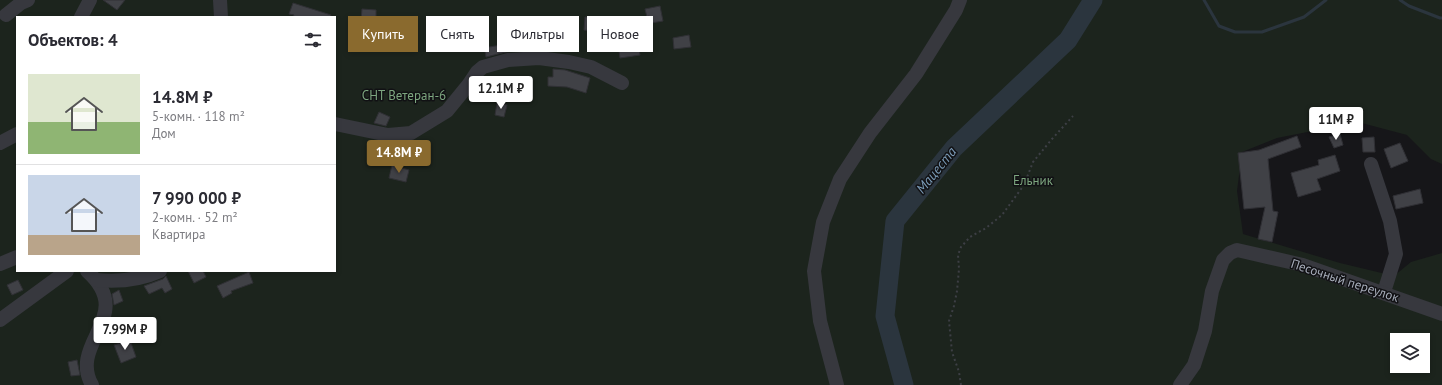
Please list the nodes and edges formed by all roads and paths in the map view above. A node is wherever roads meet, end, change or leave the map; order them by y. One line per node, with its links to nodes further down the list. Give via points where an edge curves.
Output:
1 (28, 0): 5 (street)
2 (88, 0): 6 (street)
3 (220, 0): 7 (street)
4 (960, 0): 23 (street, via 916,74 870,133 840,179 823,222 814,271 820,321)
5 (6, 15)
6 (81, 16)
7 (221, 16)
8 (622, 83): 10 (street, via 591,67 569,62 539,58 508,60 483,67 447,111 412,133 388,135)
9 (1073, 116): 24 (path, via 1033,162 1024,185 1002,215 970,237 961,247 958,255 957,291 948,321 952,352)
10 (336, 124)
11 (16, 135): 12 (street)
12 (0, 143)
13 (1371, 164): 19 (street, via 1390,221 1396,254)
14 (16, 257): 15 (street)
15 (0, 264)
16 (66, 272): 21 (street)
17 (157, 272): 18 (street, via 130,280 109,281)
18 (92, 275): 22 (street, via 106,299 104,319 87,357)
19 (1384, 292): 20 (street, Песочный переулок); 25 (street, Песочный переулок, via 1303,265 1248,251 1237,250 1230,253 1222,260 1212,291 1206,331 1194,365)
20 (1442, 314)
21 (0, 320)
22 (92, 385)
23 (837, 385)
24 (961, 385)
25 (1180, 385)

